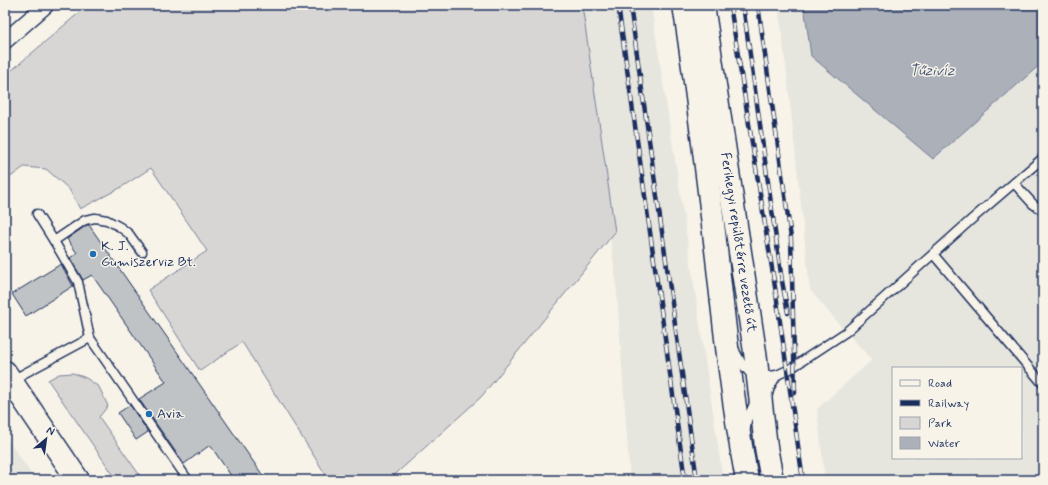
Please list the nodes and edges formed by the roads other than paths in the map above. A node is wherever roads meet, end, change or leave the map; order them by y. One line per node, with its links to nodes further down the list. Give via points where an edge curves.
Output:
1 (46, 5): 4 (street)
2 (684, 5): 9 (main road, Ferihegyi repülőtérre vezető út)
3 (703, 5): 15 (main road, Ferihegyi repülőtérre vezető út)
4 (5, 41)
5 (1043, 158): 6 (lane)
6 (1014, 183): 7 (lane, via 1033,204); 12 (lane)
7 (1043, 210)
8 (37, 214): 10 (lane)
9 (714, 232): 15 (lane, via 725,271 736,353 749,372); 17 (main road, Ferihegyi repülőtérre vezető út, via 729,368)
10 (54, 242): 11 (lane, via 85,220 96,218 120,227 129,234); 13 (lane, via 78,282)
11 (142, 252)
12 (933, 254): 15 (lane, via 846,332 802,361); 16 (lane)
13 (90, 338): 14 (lane); 19 (lane)
14 (8, 376): 18 (main road)
15 (765, 381): 17 (lane, via 747,420); 21 (main road, Ferihegyi repülőtérre vezető út, via 766,447)
16 (1043, 384)
17 (742, 451): 20 (main road, Ferihegyi repülőtérre vezető út)
18 (78, 480)
19 (188, 480)
20 (747, 480)
21 (772, 480)

